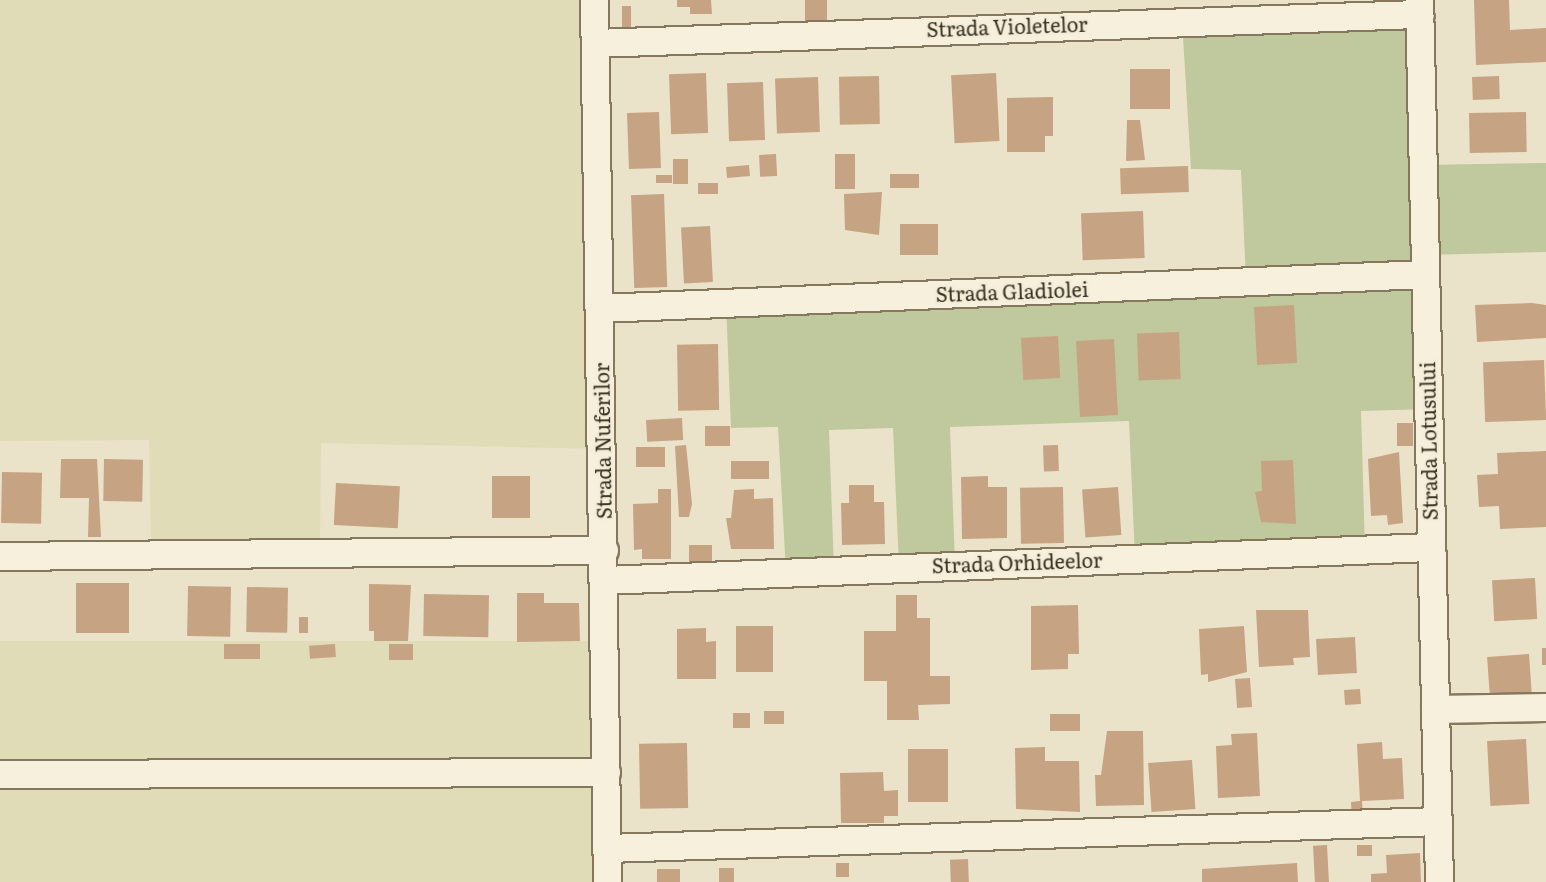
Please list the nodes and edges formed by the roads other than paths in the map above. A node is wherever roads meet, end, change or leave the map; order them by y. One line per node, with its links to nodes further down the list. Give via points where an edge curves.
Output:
1 (594, 0): 3 (street, Strada Nuferilor)
2 (1419, 7): 3 (street, Strada Violetelor); 4 (street, Strada Lotusului)
3 (595, 43): 5 (street, Strada Nuferilor)
4 (1425, 273): 5 (street, Strada Gladiolei); 6 (street, Strada Lotusului)
5 (600, 308): 7 (street, Strada Nuferilor)
6 (1431, 547): 9 (street, Strada Orhideelor); 11 (street, Strada Lotusului)
7 (604, 550): 8 (street); 9 (street, Strada Nuferilor)
8 (0, 556)
9 (604, 580): 12 (street, Strada Nuferilor)
10 (1546, 707): 11 (street)
11 (1435, 709): 14 (street, Strada Lotusului)
12 (606, 772): 13 (street); 15 (street, Strada Nuferilor)
13 (0, 774)
14 (1438, 821): 15 (street); 17 (street, Strada Lotusului)
15 (607, 848): 16 (street, Strada Nuferilor)
16 (607, 882)
17 (1439, 882)

